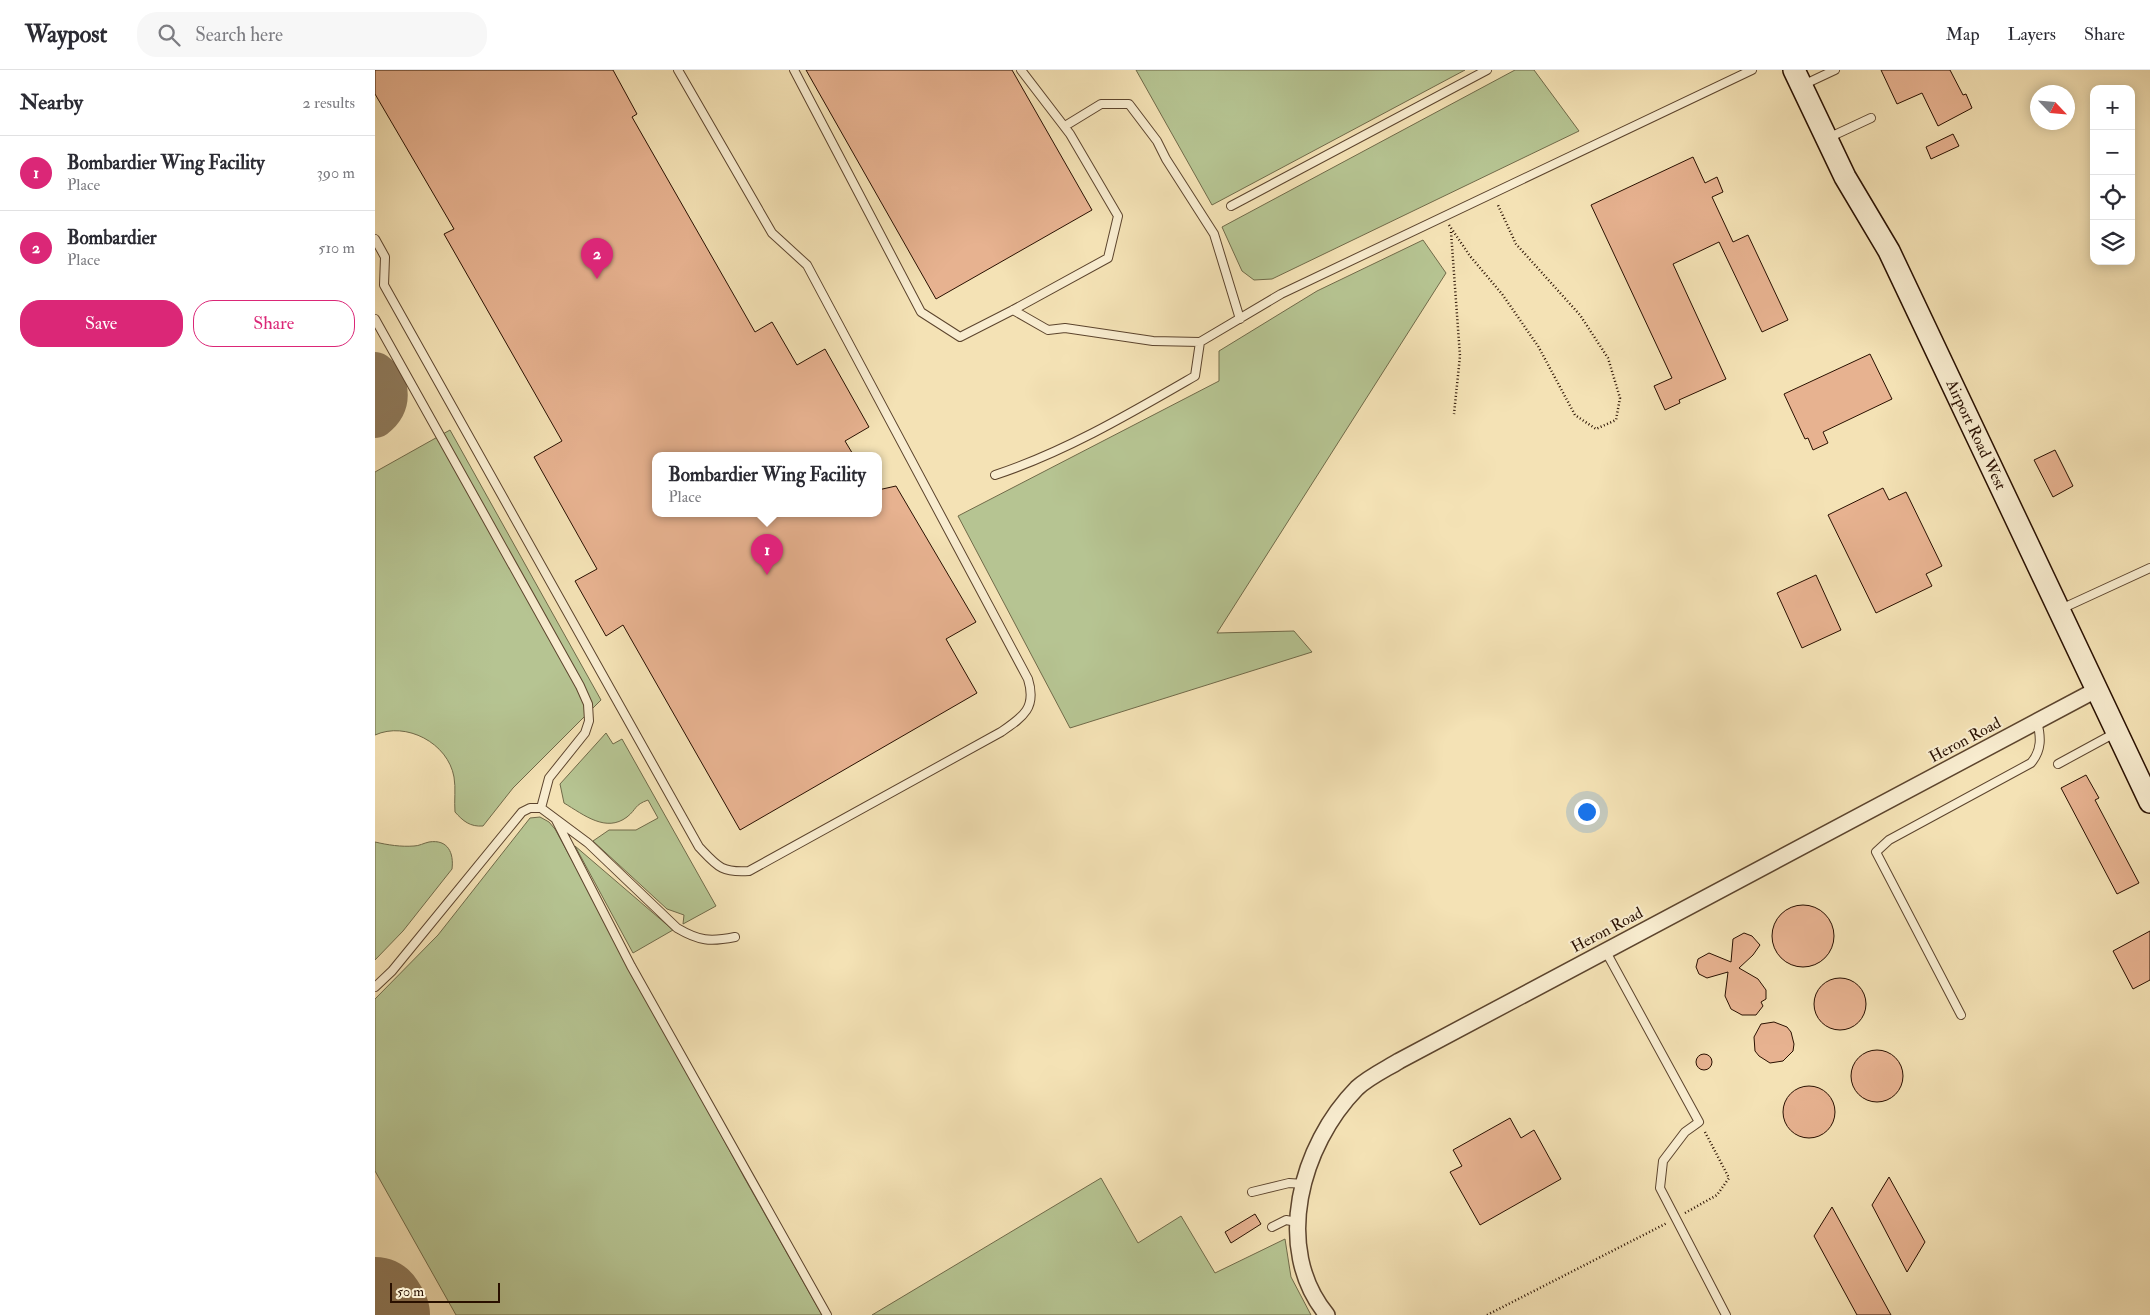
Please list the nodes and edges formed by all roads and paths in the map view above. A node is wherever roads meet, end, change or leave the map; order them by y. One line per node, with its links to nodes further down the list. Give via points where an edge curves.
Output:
1 (678, 70): 15 (lane, via 772,233 807,265 1028,679 1033,693 1029,708 1019,720 1001,732 749,871 729,872 714,863 699,847 384,286 385,257)
2 (794, 70): 16 (lane, via 921,312 960,337)
3 (1021, 70): 9 (lane)
4 (1487, 70): 12 (lane)
5 (1752, 70): 11 (lane)
6 (1835, 70): 7 (lane)
7 (1798, 78): 10 (street, Airport Road West)
8 (1871, 118): 10 (lane)
9 (1065, 126): 16 (lane, via 1118,216 1107,258); 17 (lane, via 1101,104 1129,104 1157,140 1214,234)
10 (1826, 139): 23 (street, Airport Road West, via 1889,251)
11 (1493, 193): 13 (lane); 14 (path, via 1516,244 1580,315 1608,358 1620,398 1616,420 1597,429 1575,415 1538,346)
12 (1231, 206)
13 (1444, 216): 14 (path); 17 (lane, via 1281,294)
14 (1451, 230): 20 (path, via 1459,356)
15 (375, 239)
16 (1013, 310): 19 (lane, via 1048,330 1065,328 1153,341)
17 (1240, 319): 19 (lane)
18 (375, 320): 29 (lane, via 580,686 587,704 589,721 585,733 549,778)
19 (1200, 342): 21 (lane, via 1195,376 1096,431 1023,466)
20 (1454, 414)
21 (995, 475)
22 (2150, 568): 23 (lane)
23 (2059, 610): 24 (street, Airport Road West)
24 (2096, 690): 25 (street, Heron Road); 26 (street, Airport Road West)
25 (2037, 721): 32 (street, Heron Road); 34 (lane, via 2041,735 2038,755 2031,763 1889,840 1876,852)
26 (2117, 732): 27 (lane); 28 (street, Airport Road West)
27 (2058, 764)
28 (2150, 802)
29 (541, 808): 30 (lane); 33 (lane, via 522,812 392,971)
30 (554, 816): 31 (lane, via 588,843 677,928 694,938 714,941); 41 (lane, via 631,966)
31 (735, 937)
32 (1605, 950): 35 (lane); 36 (street, Heron Road, via 1399,1061 1359,1087 1337,1111 1320,1141)
33 (375, 987)
34 (1961, 1015)
35 (1699, 1122): 38 (lane, via 1685,1132 1663,1161 1660,1188); 38 (path, via 1729,1178 1717,1195)
36 (1304, 1184): 37 (lane, via 1289,1183); 39 (street, Heron Road)
37 (1252, 1192)
38 (1675, 1219): 43 (path); 44 (lane)
39 (1297, 1222): 40 (lane, via 1286,1220); 42 (street, Heron Road, via 1296,1234 1304,1273)
40 (1272, 1227)
41 (827, 1315)
42 (1327, 1315)
43 (1487, 1315)
44 (1726, 1315)

